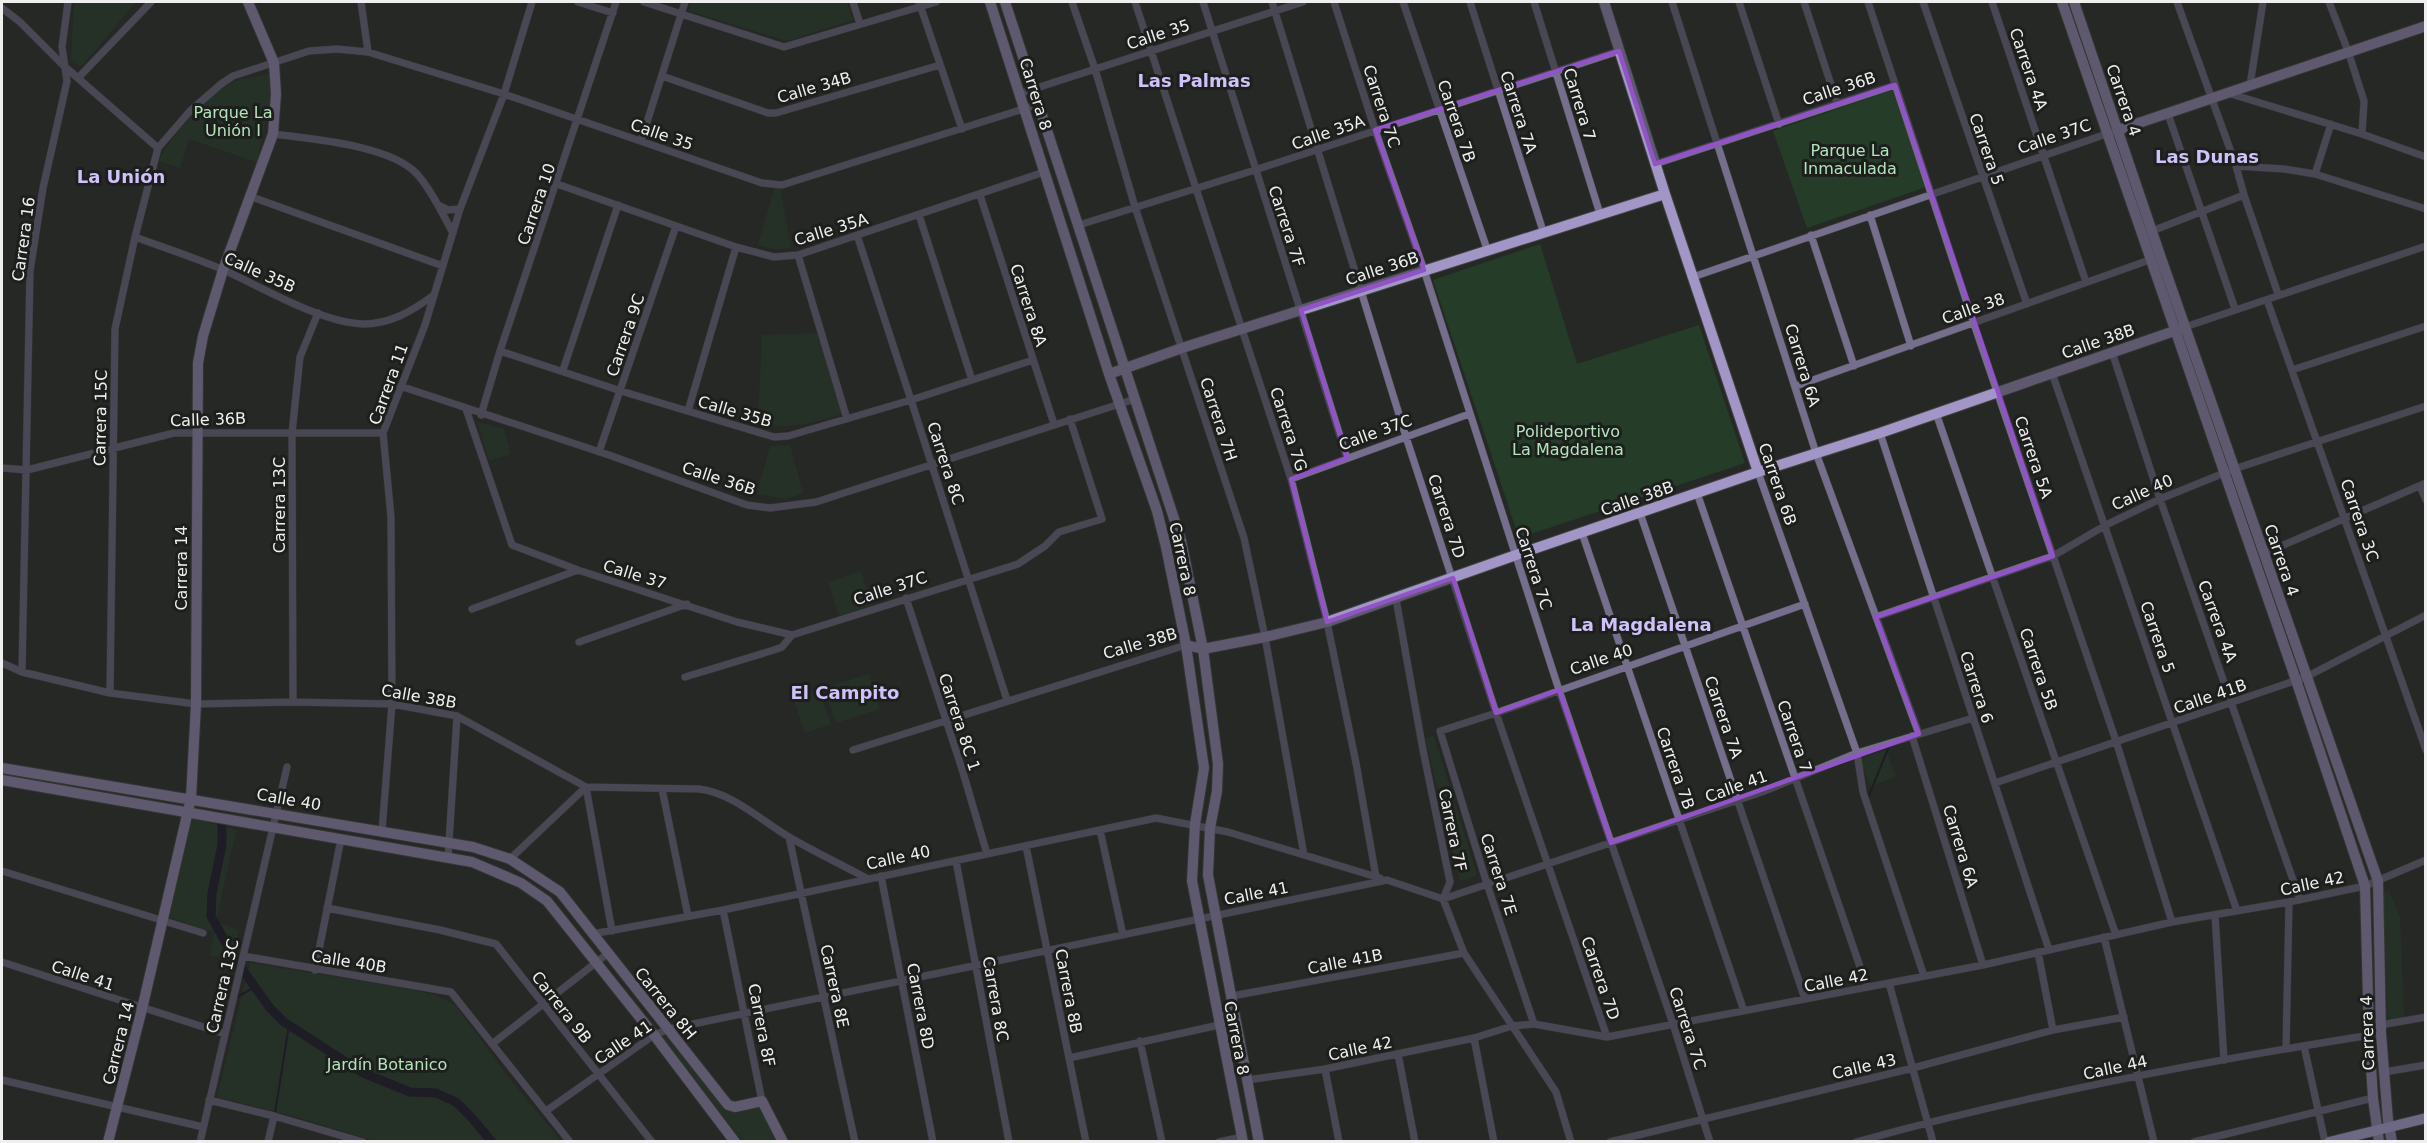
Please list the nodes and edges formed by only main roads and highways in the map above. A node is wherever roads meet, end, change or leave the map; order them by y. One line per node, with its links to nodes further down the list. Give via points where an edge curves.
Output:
1 (2426, 1118): 2 (main road)
2 (2327, 1142)

